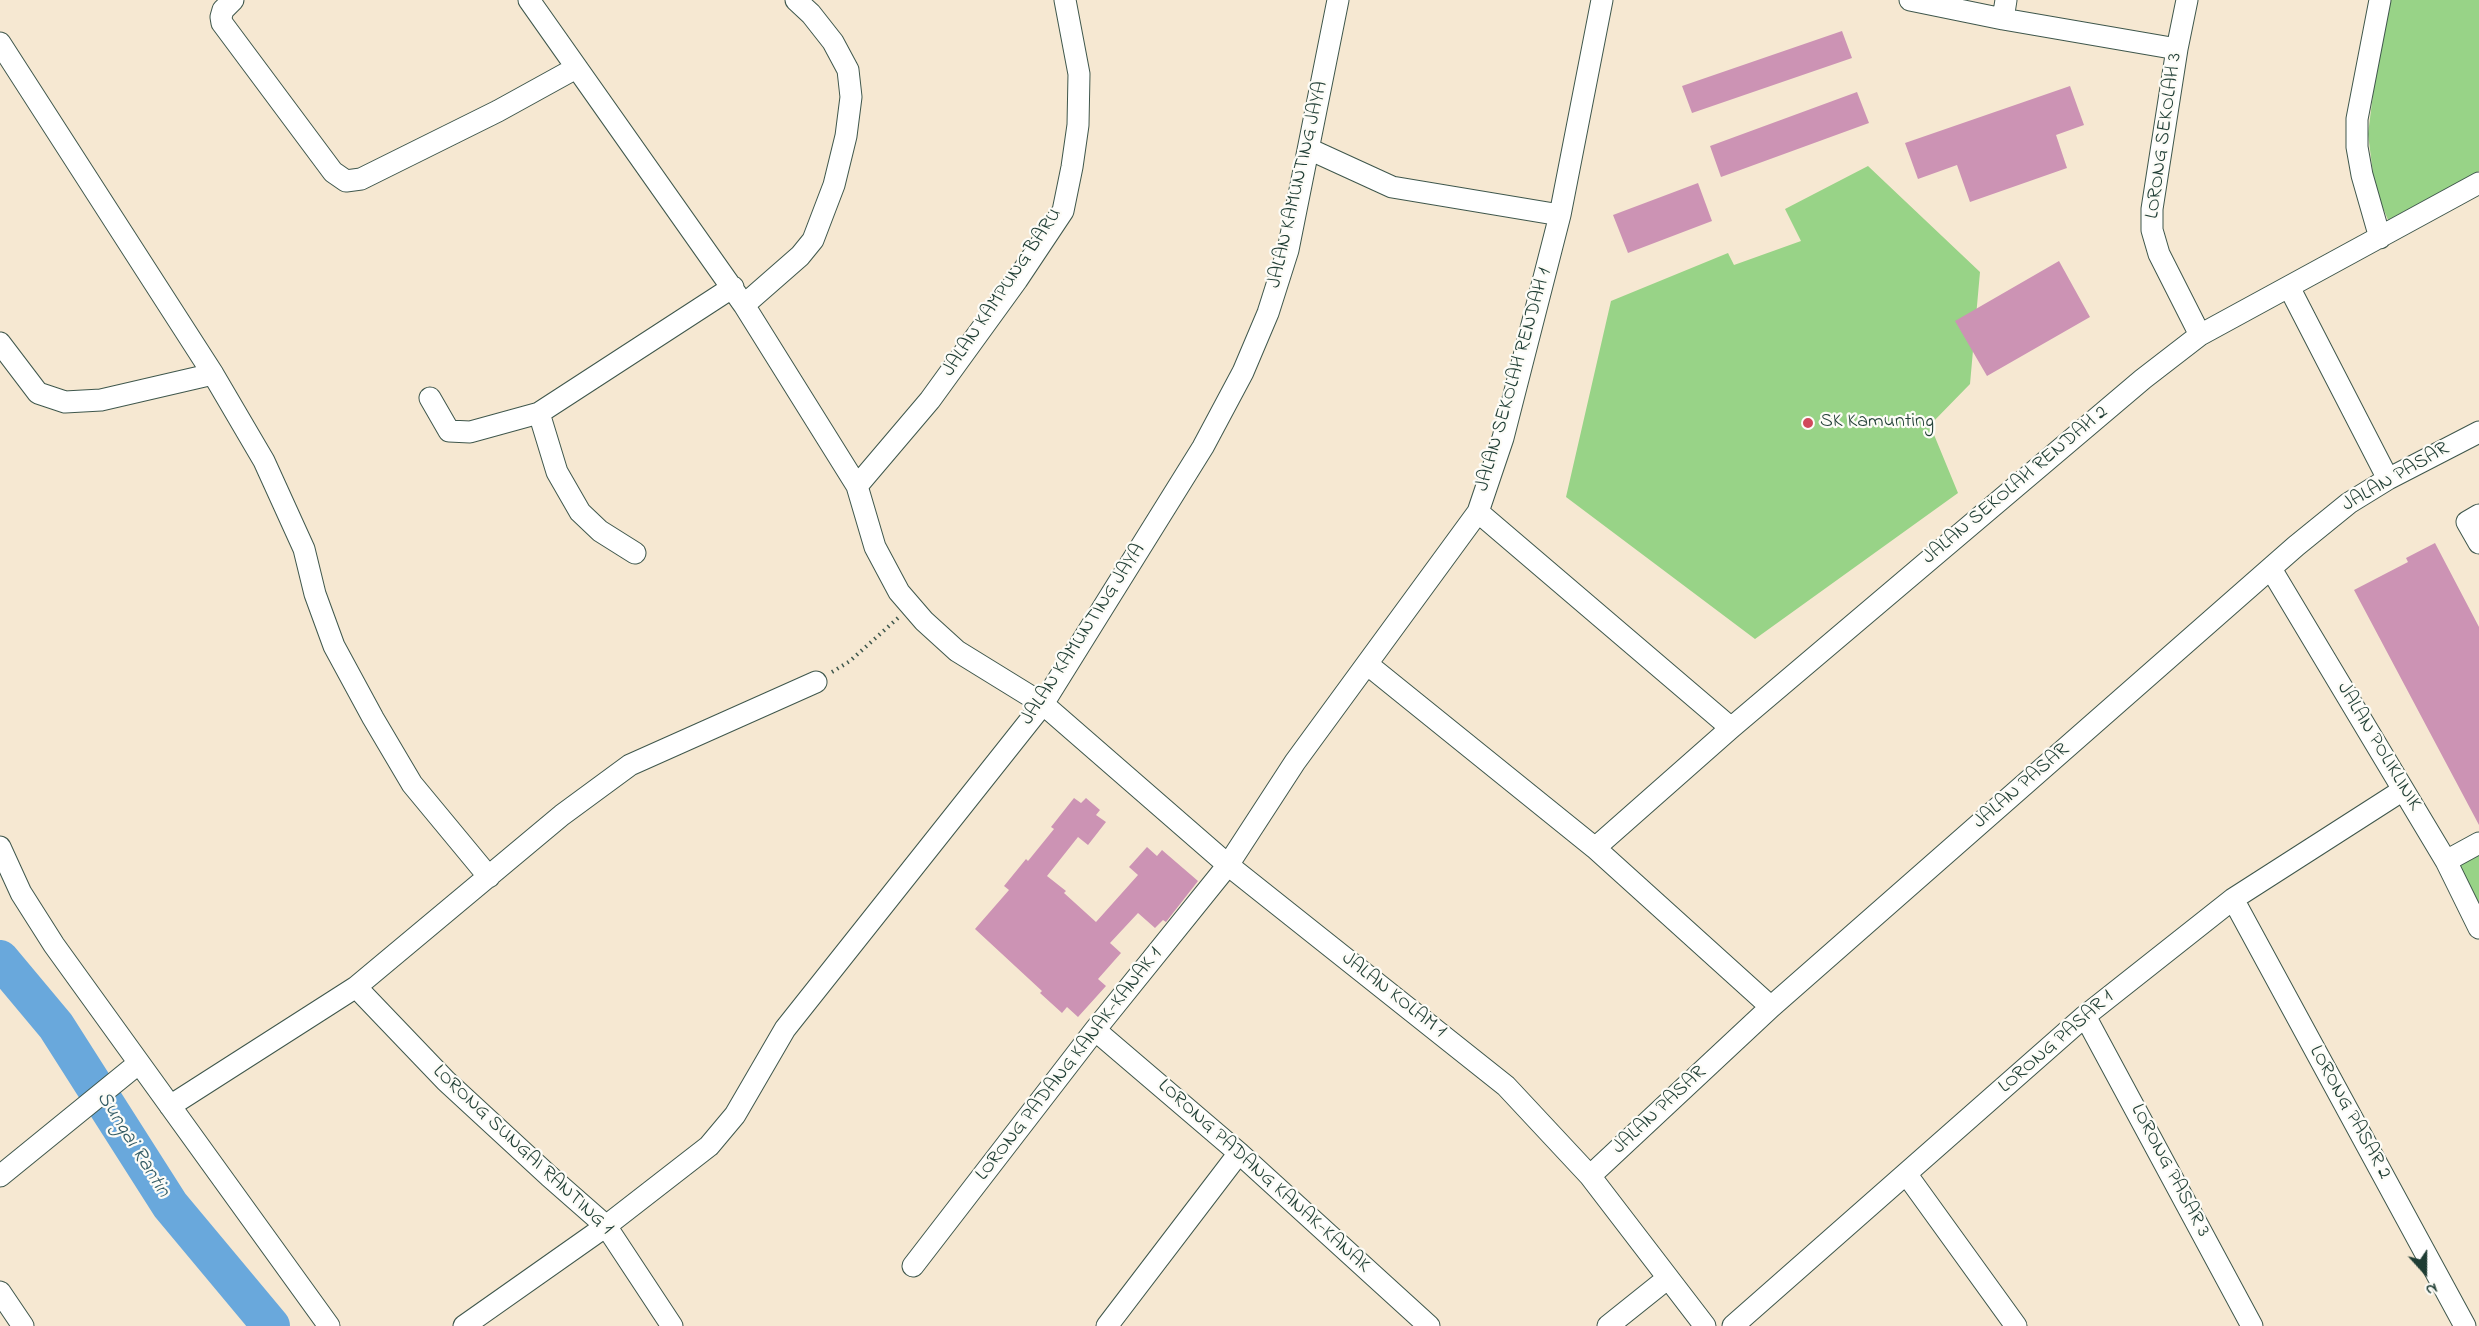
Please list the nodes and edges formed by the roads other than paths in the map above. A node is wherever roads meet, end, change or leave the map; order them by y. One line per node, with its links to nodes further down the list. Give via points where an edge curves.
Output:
1 (233, 0): 13 (street, via 223,10 222,23 333,172 345,181 361,179)
2 (529, 0): 13 (street, JALAN KOLAM 1)
3 (796, 0): 19 (street, via 833,42 848,70 851,97 846,135 834,185 813,240 800,256)
4 (1065, 0): 27 (street, JALAN KAMPUNG BARU, via 1079,74 1078,125 1063,211 930,400)
5 (1338, 0): 14 (street, JALAN KAMUNTING JAYA)
6 (1602, 0): 16 (street, JALAN SEKOLAH RENDAH 1)
7 (1910, 0): 10 (street)
8 (2187, 0): 12 (street, LORONG SEKOLAH 3)
9 (2380, 0): 17 (street, via 2357,119 2357,147)
10 (2005, 10): 12 (street)
11 (0, 43): 22 (street)
12 (2177, 49): 20 (street, LORONG SEKOLAH 3, via 2152,230 2159,254)
13 (576, 68): 19 (street, JALAN KOLAM 1)
14 (1309, 149): 16 (street, via 1392,187); 35 (street, JALAN KAMUNTING JAYA, via 1288,250 1269,313 1243,372 1203,447)
15 (2479, 183): 17 (street, JALAN SEKOLAH RENDAH 2)
16 (1560, 215): 28 (street, JALAN SEKOLAH RENDAH 1, via 1503,438)
17 (2380, 238): 18 (street, JALAN SEKOLAH RENDAH 2)
18 (2289, 287): 20 (street, JALAN SEKOLAH RENDAH 2); 26 (street)
19 (739, 296): 24 (street); 27 (street, JALAN KOLAM 1)
20 (2200, 335): 36 (street, JALAN SEKOLAH RENDAH 2, via 2134,386)
21 (0, 343): 22 (street, via 38,393 65,402 100,400)
22 (213, 374): 43 (street, via 264,461 304,549 334,646 373,718 412,784)
23 (430, 398): 24 (street, via 449,431 470,432)
24 (539, 413): 31 (street, via 557,472 580,512 600,531)
25 (2479, 432): 26 (street, JALAN PASAR)
26 (2388, 479): 32 (street, JALAN PASAR, via 2349,503)
27 (857, 486): 35 (street, JALAN KOLAM 1, via 875,547 899,592 957,651)
28 (1478, 512): 33 (street, JALAN SEKOLAH RENDAH 1); 36 (street)
29 (2473, 518): 30 (street)
30 (2479, 543)
31 (634, 553)
32 (2271, 569): 37 (street, JALAN POLIKLINIK); 47 (street, JALAN PASAR)
33 (1367, 664): 40 (street); 42 (street, JALAN SEKOLAH RENDAH 1, via 1295,762)
34 (816, 682): 43 (street, via 630,765 562,815)
35 (1043, 704): 42 (street, JALAN KOLAM 1); 56 (street, JALAN KAMUNTING JAYA, via 785,1029 735,1115 708,1146)
36 (1731, 728): 40 (street, JALAN SEKOLAH RENDAH 2)
37 (2403, 790): 41 (street, JALAN POLIKLINIK); 44 (street, LORONG PASAR 1)
38 (2479, 843): 41 (street)
39 (0, 848): 50 (street, via 21,893 54,945)
40 (1595, 848): 47 (street)
41 (2446, 861): 45 (street, JALAN POLIKLINIK)
42 (1228, 865): 49 (street, LORONG PADANG KANAK-KANAK 1); 55 (street, JALAN KOLAM 1, via 1506,1086)
43 (489, 877): 46 (street)
44 (2233, 899): 48 (street, LORONG PASAR 1); 71 (street, LORONG PASAR 2)
45 (2479, 928)
46 (356, 987): 51 (street); 56 (street, LORONG SUNGAI RANTING 1, via 446,1081)
47 (1771, 1007): 55 (street, JALAN PASAR)
48 (2085, 1016): 53 (street, LORONG PASAR 1); 70 (street, LORONG PASAR 3)
49 (1095, 1030): 52 (street, LORONG PADANG KANAK-KANAK); 57 (street, LORONG PADANG KANAK-KANAK 1)
50 (139, 1063): 51 (street); 54 (street)
51 (170, 1106): 61 (street)
52 (1239, 1153): 64 (street); 65 (street, LORONG PADANG KANAK-KANAK)
53 (1907, 1175): 68 (street, LORONG PASAR 1); 69 (street)
54 (0, 1176)
55 (1590, 1176): 58 (street, JALAN KOLAM 1)
56 (606, 1226): 62 (street, JALAN KAMUNTING JAYA); 63 (street, LORONG SUNGAI RANTING 1)
57 (913, 1266)
58 (1668, 1278): 66 (street); 67 (street, JALAN KOLAM 1)
59 (0, 1292): 60 (street)
60 (23, 1326)
61 (329, 1326)
62 (464, 1326)
63 (672, 1326)
64 (1107, 1326)
65 (1429, 1326)
66 (1608, 1326)
67 (1705, 1326)
68 (1733, 1326)
69 (2016, 1326)
70 (2252, 1326)
71 (2465, 1326)

